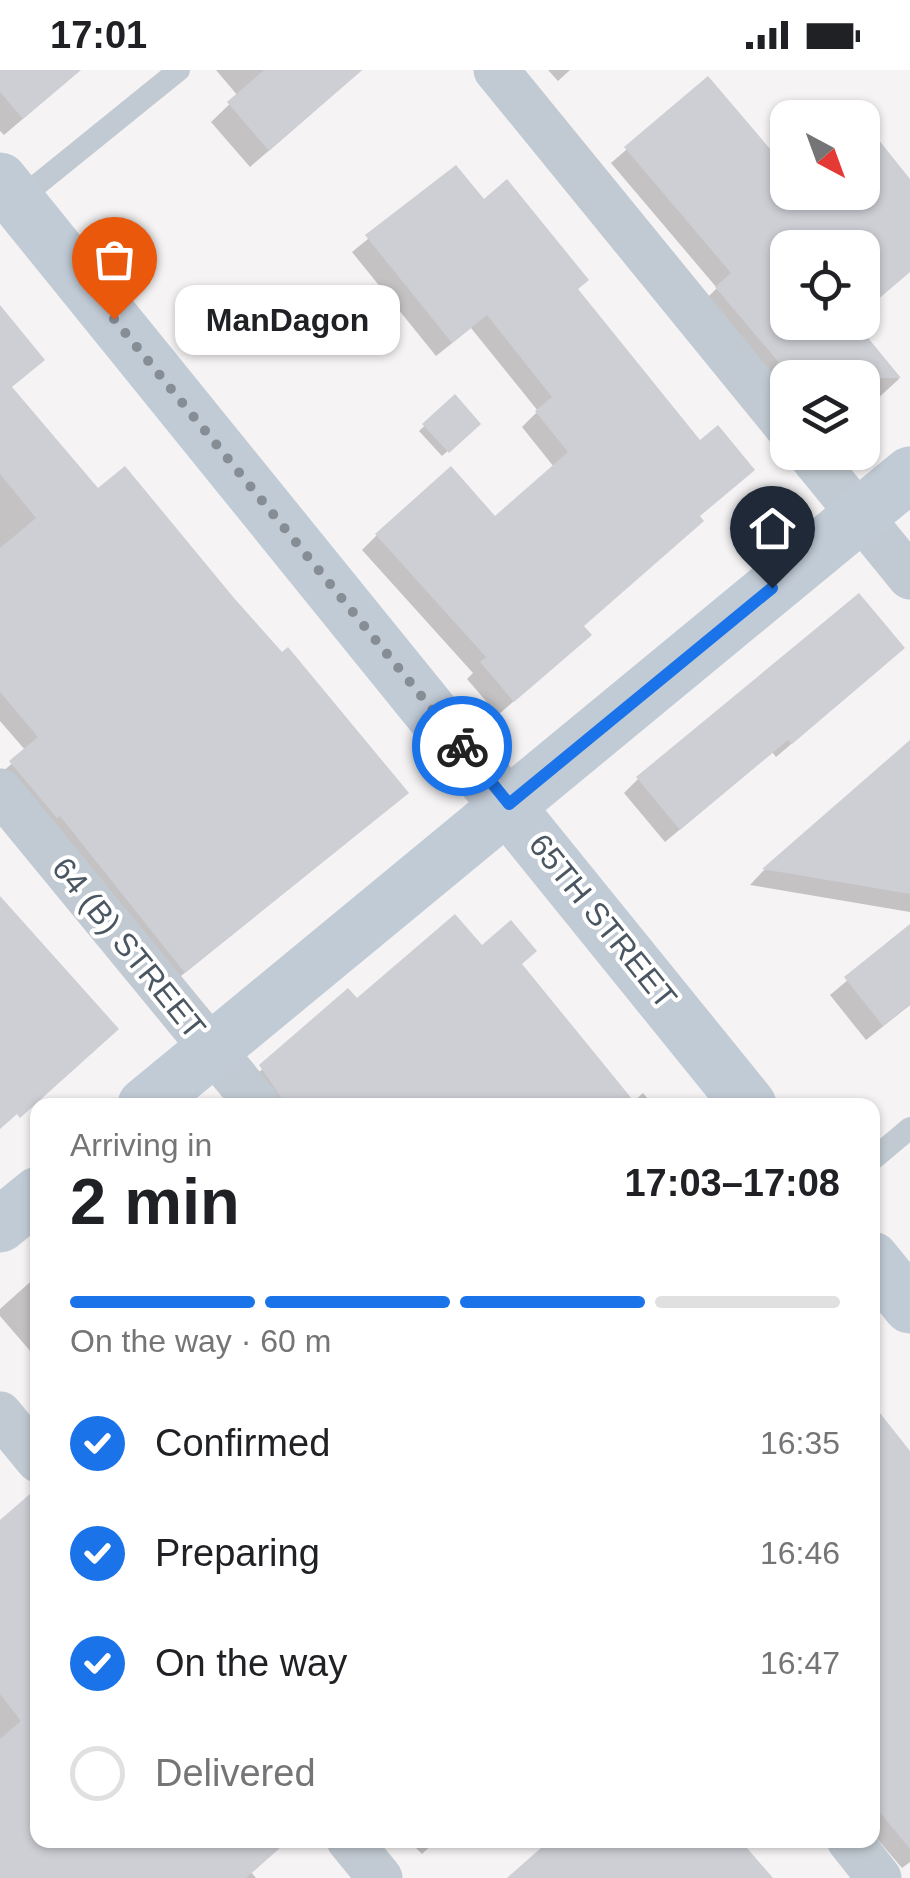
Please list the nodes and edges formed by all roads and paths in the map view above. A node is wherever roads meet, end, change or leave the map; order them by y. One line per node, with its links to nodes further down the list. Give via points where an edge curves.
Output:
1 (180, 70): 3 (lane)
2 (496, 70): 4 (street)
3 (8, 190): 10 (street, 65TH STREET)
4 (770, 406)
5 (822, 470): 7 (street)
6 (910, 474): 7 (street)
7 (859, 516): 8 (street); 10 (street)
8 (910, 578)
9 (0, 791): 11 (street, 64 (B) STREET)
10 (509, 804): 11 (street); 14 (street, 65TH STREET)
11 (213, 1049): 12 (street); 13 (street, 64 (B) STREET)
12 (154, 1098)
13 (252, 1098)
14 (743, 1098)
15 (910, 1128): 16 (lane)
16 (880, 1153)
17 (30, 1201): 18 (street)
18 (0, 1225)
19 (880, 1270): 20 (street)
20 (910, 1306)
21 (0, 1414): 22 (street)
22 (30, 1450)
23 (356, 1848): 25 (street)
24 (856, 1848): 26 (street)
25 (380, 1878)
26 (880, 1878)

